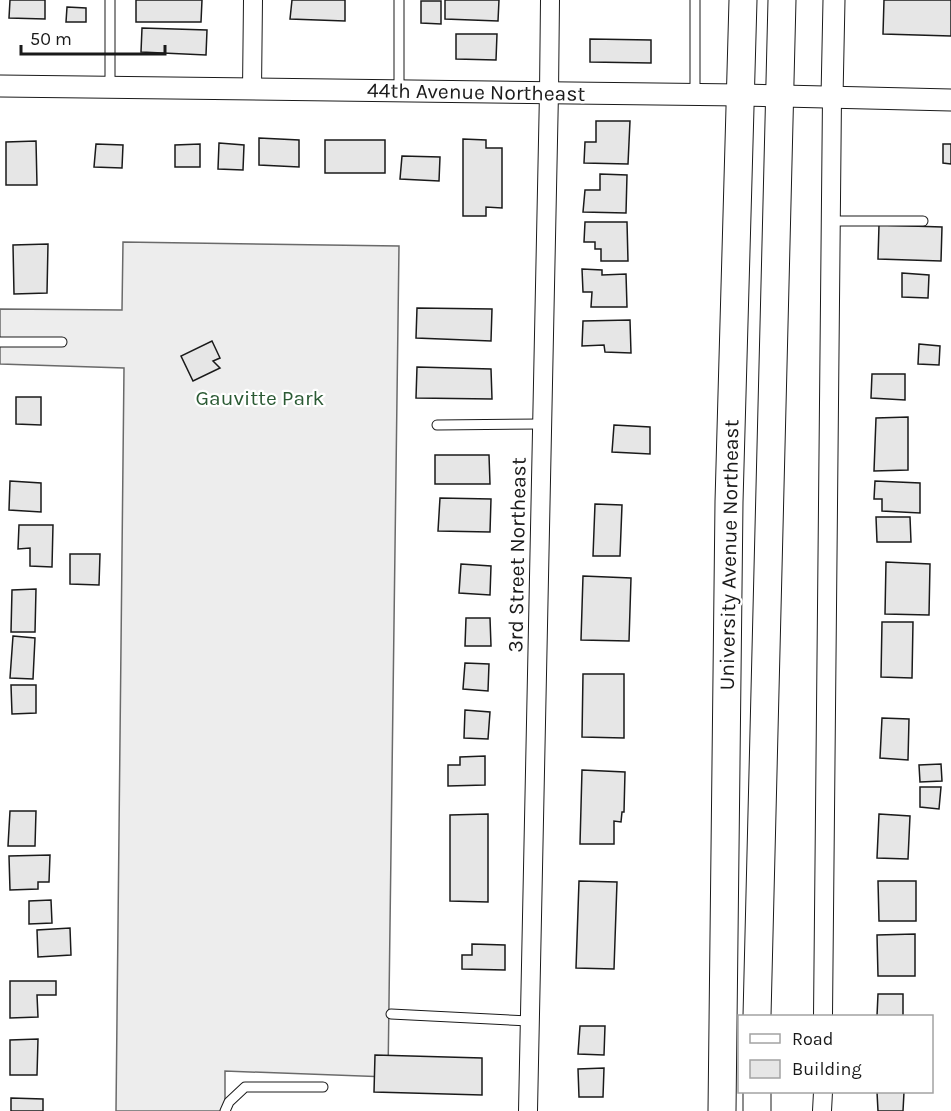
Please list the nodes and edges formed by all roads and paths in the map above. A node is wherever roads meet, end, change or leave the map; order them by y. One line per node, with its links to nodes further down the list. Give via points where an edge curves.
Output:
1 (110, 0): 10 (lane)
2 (253, 0): 11 (street)
3 (399, 0): 12 (lane)
4 (550, 0): 13 (street, 3rd Street Northeast)
5 (695, 0): 14 (lane)
6 (743, 0): 15 (main road, University Avenue Northeast)
7 (782, 0): 16 (main road, University Avenue Northeast)
8 (834, 0): 17 (street)
9 (0, 86): 10 (street, 44th Avenue Northeast)
10 (110, 87): 11 (street, 44th Avenue Northeast)
11 (252, 89): 12 (street, 44th Avenue Northeast)
12 (399, 91): 13 (street, 44th Avenue Northeast)
13 (549, 92): 14 (street, 44th Avenue Northeast); 23 (street, 3rd Street Northeast)
14 (695, 94): 15 (street, 44th Avenue Northeast)
15 (741, 95): 16 (street, 44th Avenue Northeast); 34 (main road, University Avenue Northeast, via 729,502)
16 (779, 96): 17 (street, 44th Avenue Northeast); 26 (main road, University Avenue Northeast)
17 (832, 97): 18 (street, 44th Avenue Northeast); 19 (street)
18 (951, 100)
19 (831, 221): 20 (lane); 27 (street)
20 (923, 221)
21 (0, 342): 22 (lane)
22 (62, 342)
23 (542, 424): 24 (lane); 28 (street, 3rd Street Northeast)
24 (437, 425)
25 (391, 1014): 28 (lane)
26 (757, 1015)
27 (823, 1015)
28 (529, 1021): 33 (street, 3rd Street Northeast)
29 (323, 1088): 32 (lane, via 245,1087)
30 (757, 1093): 35 (main road)
31 (823, 1093): 36 (street)
32 (225, 1111)
33 (528, 1111)
34 (722, 1111)
35 (757, 1111)
36 (822, 1111)

